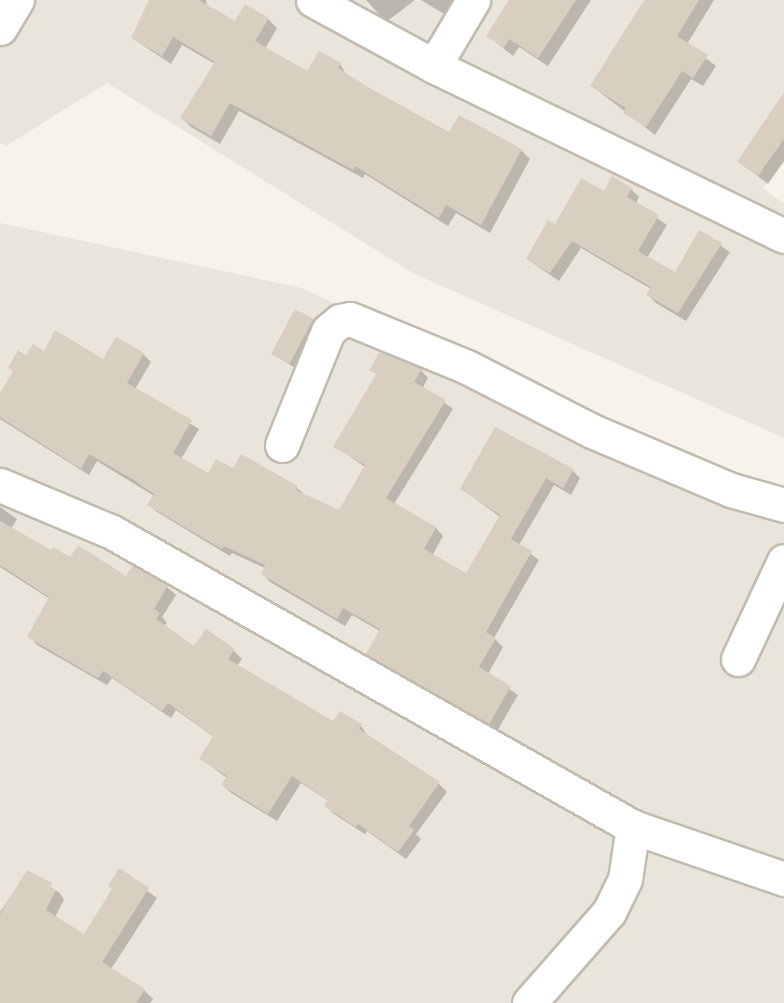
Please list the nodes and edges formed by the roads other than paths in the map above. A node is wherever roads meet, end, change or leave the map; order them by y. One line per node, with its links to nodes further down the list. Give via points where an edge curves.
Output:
1 (17, 0): 4 (street)
2 (313, 0): 5 (street)
3 (473, 0): 5 (street)
4 (0, 28)
5 (434, 66): 6 (street)
6 (784, 236)
7 (282, 445): 9 (street, via 328,331 340,321 350,319 467,367 592,431 731,490)
8 (0, 485): 12 (street, via 112,532)
9 (784, 505)
10 (784, 561): 11 (street)
11 (738, 659)
12 (633, 827): 13 (street); 14 (street, via 625,879 609,912)
13 (784, 879)
14 (528, 1003)

